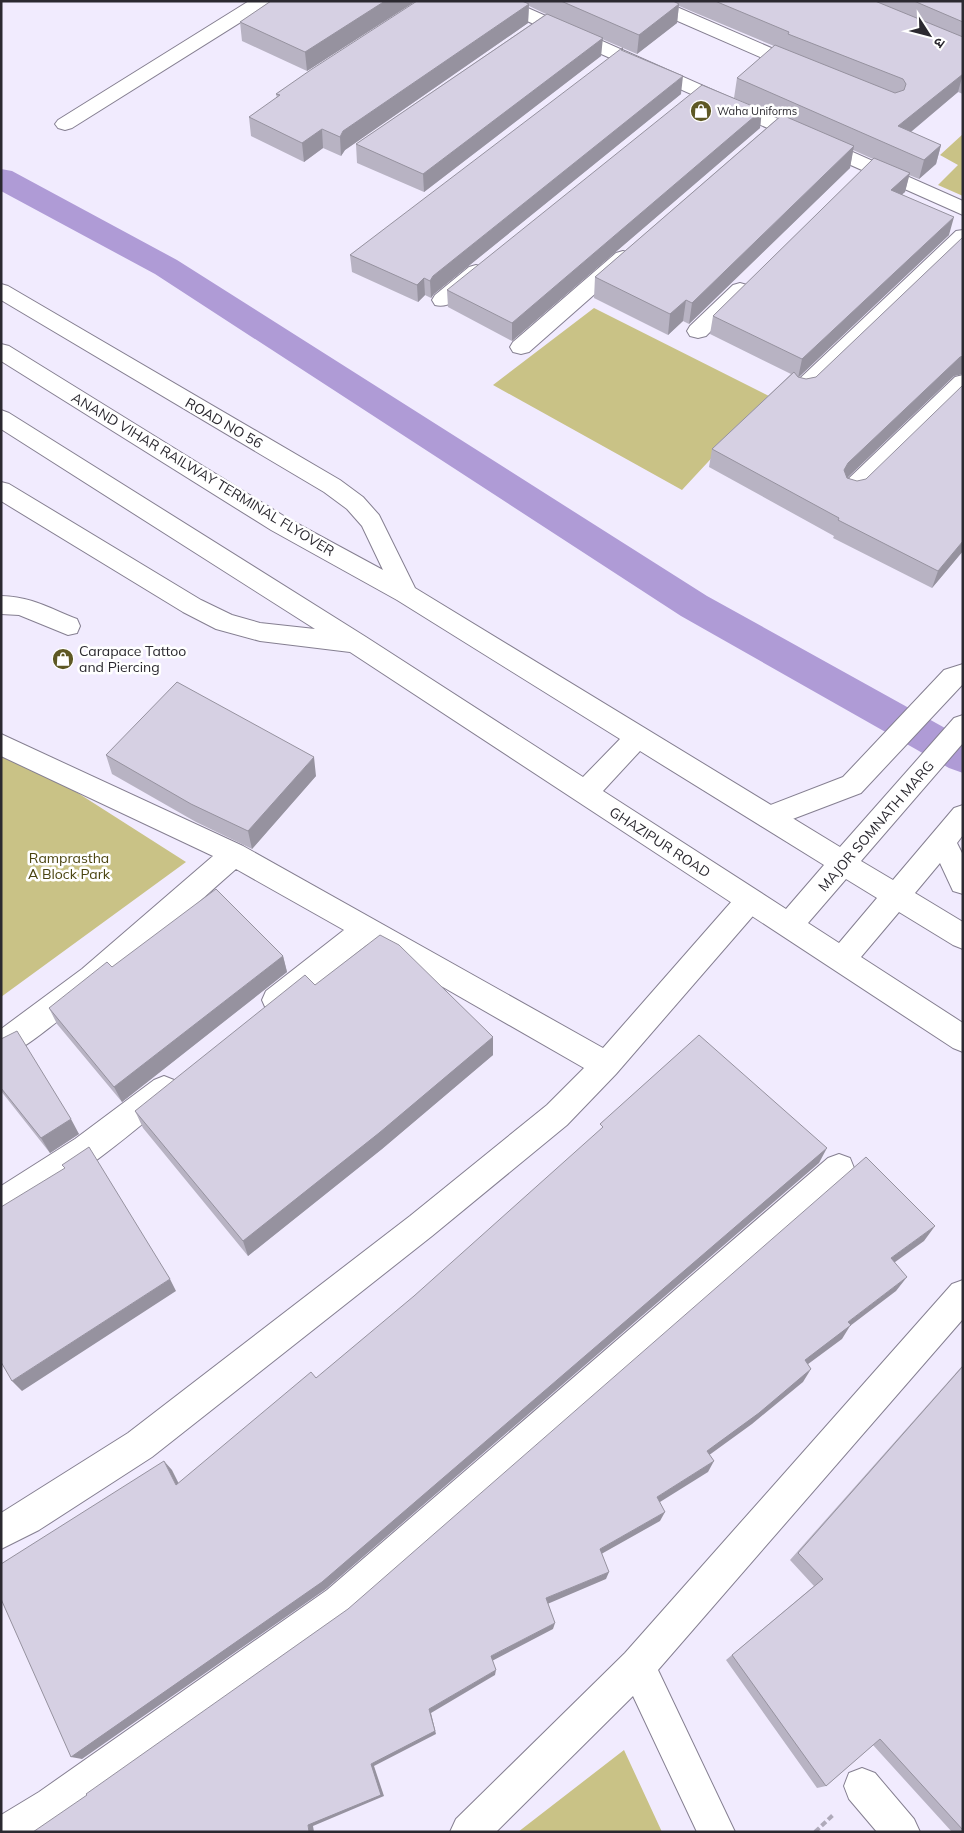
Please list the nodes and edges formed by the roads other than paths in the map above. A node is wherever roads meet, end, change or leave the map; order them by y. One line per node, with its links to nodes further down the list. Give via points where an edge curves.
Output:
1 (262, 1): 9 (street)
2 (497, 1): 4 (street)
3 (646, 1): 8 (street)
4 (545, 22): 5 (street); 6 (street)
5 (529, 33)
6 (617, 56): 7 (street); 10 (street, via 691,98 768,133 859,173)
7 (602, 68)
8 (813, 72)
9 (65, 124)
10 (963, 209)
11 (963, 236): 21 (street)
12 (641, 243): 18 (street)
13 (494, 258): 16 (street)
14 (754, 276): 17 (street)
15 (1, 292): 25 (street, ROAD NO 56, via 332,486 355,503 371,521)
16 (442, 300)
17 (698, 331)
18 (521, 347)
19 (1, 351): 25 (street, ANAND VIHAR RAILWAY TERMINAL FLYOVER, via 279,524)
20 (963, 382): 23 (street)
21 (802, 389)
22 (1, 418): 28 (street)
23 (852, 489)
24 (1, 490): 28 (street, via 192,606 225,622 260,632)
25 (406, 594): 31 (street)
26 (1, 605): 27 (street, via 22,606)
27 (68, 626)
28 (358, 644): 33 (street, GHAZIPUR ROAD)
29 (958, 675): 35 (street, via 852,785)
30 (963, 725): 38 (street, MAJOR SOMNATH MARG)
31 (638, 737): 33 (street); 35 (street)
32 (1, 744): 37 (street)
33 (584, 792): 41 (street, GHAZIPUR ROAD)
34 (963, 816): 36 (street)
35 (769, 817): 38 (street)
36 (943, 842): 39 (street); 40 (street)
37 (234, 854): 43 (street); 48 (street, via 96,975)
38 (844, 863): 40 (street); 42 (street, MAJOR SOMNATH MARG)
39 (963, 882)
40 (895, 897): 44 (street); 45 (street)
41 (750, 901): 42 (street, GHAZIPUR ROAD); 49 (street)
42 (788, 926): 45 (street, GHAZIPUR ROAD)
43 (365, 930): 46 (street); 49 (street)
44 (963, 937)
45 (841, 960): 47 (street, GHAZIPUR ROAD)
46 (256, 1017)
47 (963, 1039)
48 (1, 1045)
49 (606, 1065): 54 (street, via 557,1115 421,1226 140,1445)
50 (185, 1073): 52 (street, via 107,1135)
51 (839, 1168): 57 (street, via 339,1602)
52 (1, 1202)
53 (963, 1295): 55 (street)
54 (1, 1532)
55 (638, 1666): 58 (street); 59 (street)
56 (862, 1786): 60 (street)
57 (9, 1832)
58 (469, 1832)
59 (716, 1832)
60 (901, 1832)

